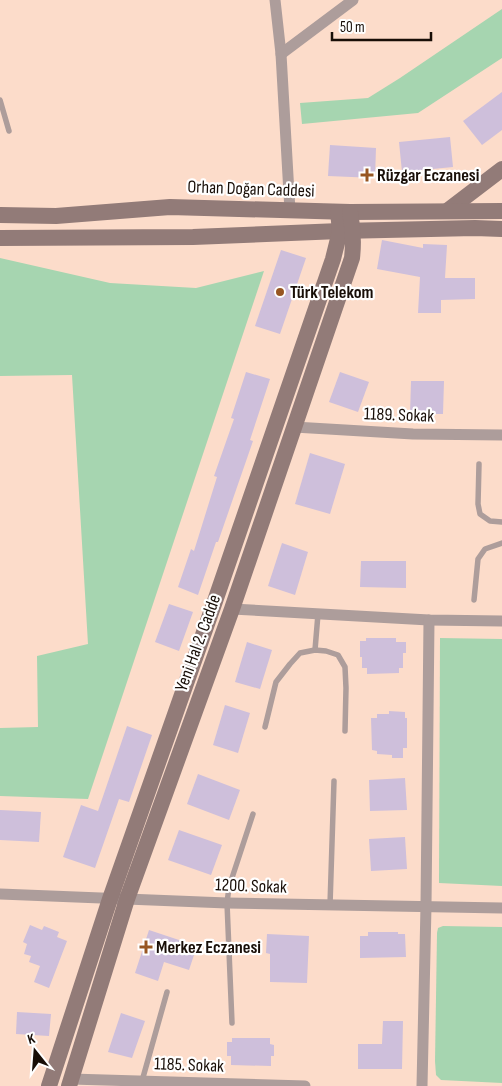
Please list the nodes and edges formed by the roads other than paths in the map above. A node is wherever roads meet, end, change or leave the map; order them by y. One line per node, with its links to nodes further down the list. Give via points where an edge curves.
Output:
1 (276, 0): 3 (street)
2 (353, 0): 3 (street)
3 (281, 54): 7 (street)
4 (0, 100): 5 (lane)
5 (8, 131)
6 (502, 169): 8 (street)
7 (290, 211): 10 (street, Orhan Doğan Caddesi); 11 (street, Orhan Doğan Caddesi, via 170,207 56,216)
8 (447, 211): 9 (street, Orhan Doğan Caddesi); 10 (street, Orhan Doğan Caddesi)
9 (502, 211)
10 (344, 212): 13 (street, Yeni Hal 2. Cadde)
11 (0, 215)
12 (502, 229): 13 (street)
13 (347, 231): 14 (street, via 193,237); 15 (street, Yeni Hal 2. Cadde, via 354,245 352,258); 31 (street, via 333,259)
14 (0, 238)
15 (294, 427): 16 (street, 1189. Sokak); 21 (street, Yeni Hal 2. Cadde)
16 (502, 435)
17 (479, 464): 18 (lane, via 480,514 490,521)
18 (502, 522)
19 (502, 543): 20 (lane, via 484,549 478,559)
20 (474, 600)
21 (232, 609): 22 (street); 32 (street, Yeni Hal 2. Cadde)
22 (318, 614): 23 (street); 25 (lane)
23 (429, 620): 24 (street); 35 (street)
24 (502, 621)
25 (315, 650): 26 (lane, via 300,653 276,682); 27 (lane, via 338,655 345,667)
26 (265, 727)
27 (345, 731)
28 (334, 781): 34 (lane)
29 (252, 814): 33 (lane)
30 (0, 894): 31 (street, 1200. Sokak)
31 (110, 899): 32 (street, 1200. Sokak); 42 (street)
32 (128, 900): 33 (street, 1200. Sokak); 40 (street, Yeni Hal 2. Cadde)
33 (227, 903): 34 (street, 1200. Sokak); 38 (lane)
34 (330, 905): 35 (street, 1200. Sokak)
35 (426, 906): 36 (street, 1200. Sokak); 44 (street)
36 (502, 908)
37 (166, 992): 39 (lane)
38 (232, 1022)
39 (142, 1081): 40 (street, 1185. Sokak); 41 (street, 1185. Sokak)
40 (70, 1082)
41 (160, 1084): 43 (street, 1185. Sokak)
42 (49, 1086)
43 (305, 1086)
44 (422, 1086)

